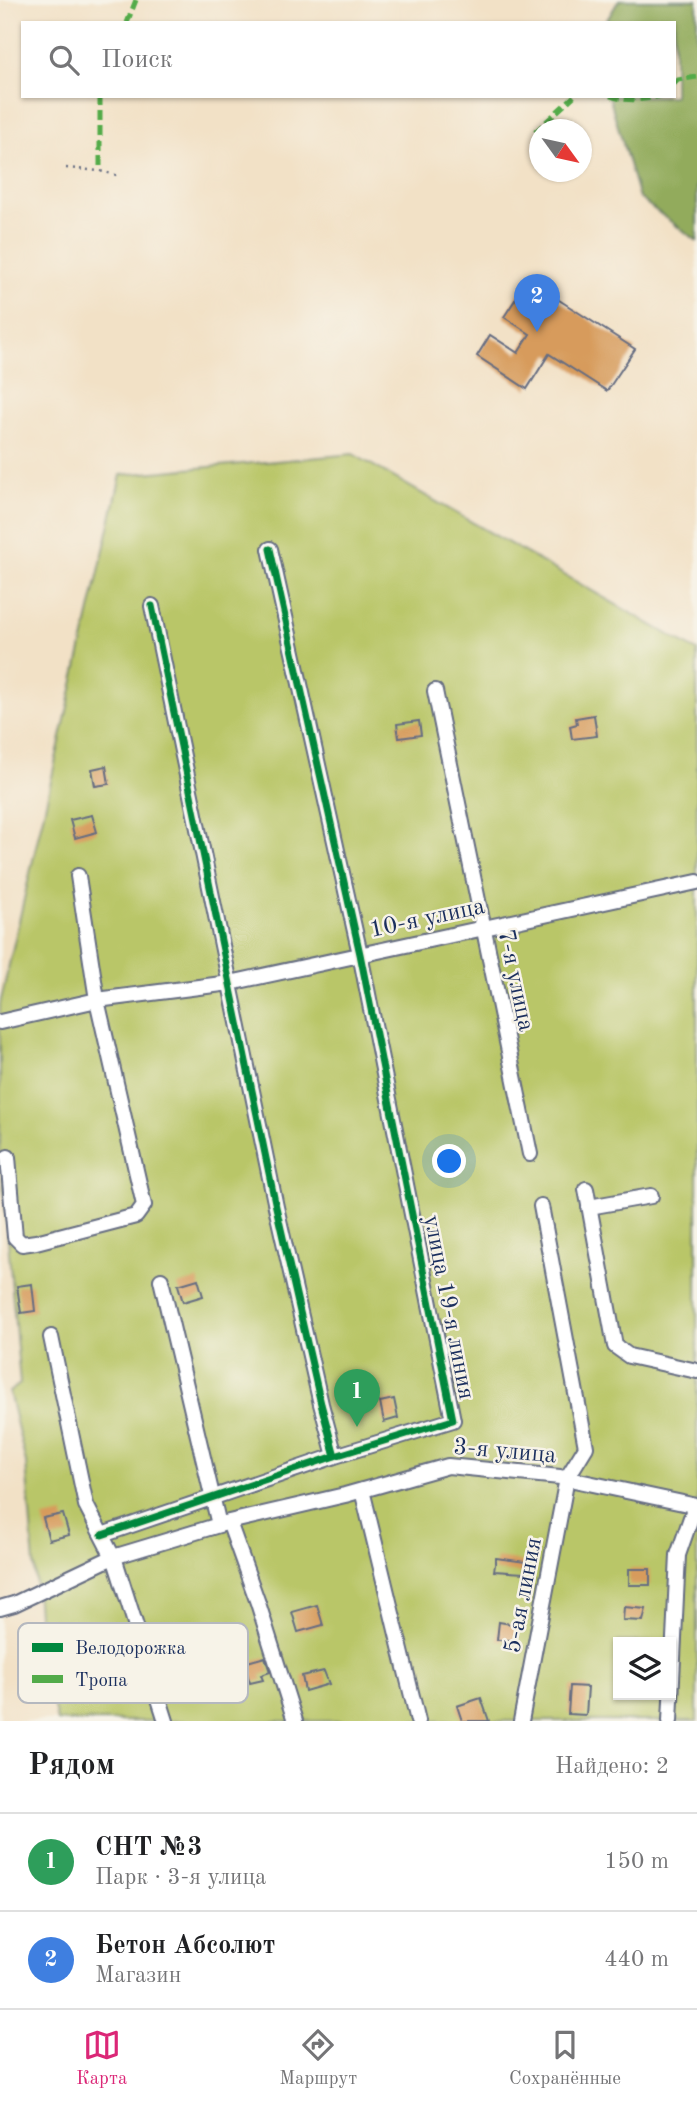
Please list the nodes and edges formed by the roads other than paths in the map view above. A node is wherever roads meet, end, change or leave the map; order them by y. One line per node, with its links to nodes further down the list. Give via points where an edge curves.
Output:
1 (271, 549): 7 (street, улица 19-я линия)
2 (152, 606): 8 (street)
3 (435, 691): 6 (street, 7-я улица)
4 (78, 876): 9 (street)
5 (697, 882): 6 (street, 10-я улица)
6 (484, 929): 7 (street, 10-я улица); 11 (street, 7-я улица)
7 (360, 954): 8 (street, 10-я улица); 20 (street, улица 19-я линия, via 453,1420)
8 (230, 983): 9 (street, 10-я улица); 20 (street, via 276,1207)
9 (97, 1000): 10 (street, 10-я улица); 12 (street, via 144,1205 136,1216 22,1244 15,1237)
10 (0, 1022)
11 (530, 1154)
12 (8, 1157)
13 (586, 1189): 16 (street)
14 (651, 1196): 16 (street)
15 (541, 1206): 21 (street, via 586,1447)
16 (589, 1207): 19 (street, via 615,1346 628,1356)
17 (161, 1280): 23 (street)
18 (51, 1337): 26 (street, via 86,1505)
19 (697, 1371)
20 (335, 1456): 23 (street)
21 (567, 1478): 22 (street, 3-я улица, via 448,1466); 24 (street, 3-я улица); 34 (street, 5-ая линия)
22 (362, 1490): 25 (street, 3-я улица); 33 (street)
23 (211, 1499): 25 (street); 26 (street)
24 (696, 1506): 35 (street, via 678,1555)
25 (224, 1524): 27 (street, 3-я улица); 32 (street, via 258,1604)
26 (102, 1535): 27 (street)
27 (113, 1557): 28 (street, 3-я улица); 29 (street)
28 (0, 1608)
29 (134, 1623)
30 (160, 1703): 31 (street)
31 (166, 1721)
32 (295, 1721)
33 (418, 1721)
34 (521, 1721)
35 (670, 1721)

